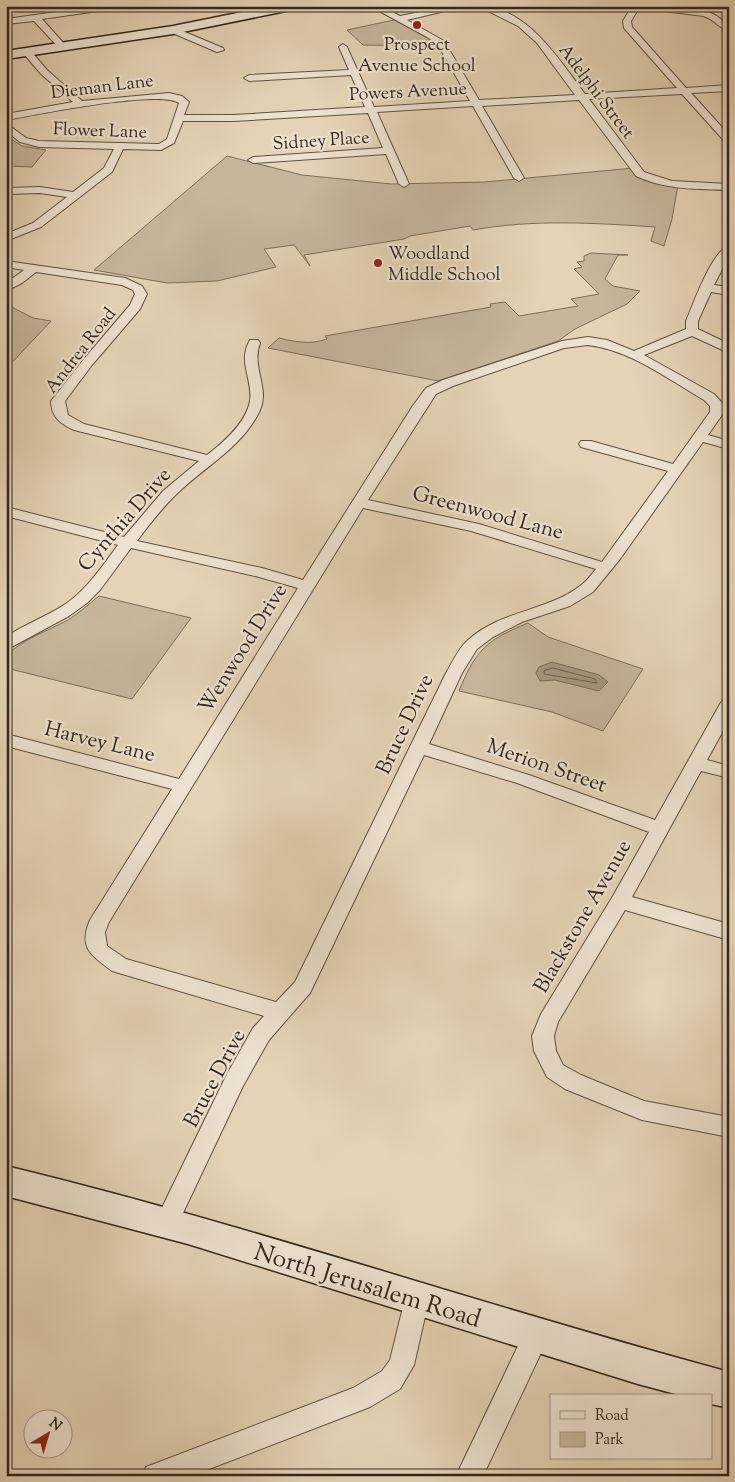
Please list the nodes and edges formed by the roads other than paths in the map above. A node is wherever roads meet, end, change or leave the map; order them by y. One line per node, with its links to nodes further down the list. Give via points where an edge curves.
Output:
1 (119, 6): 7 (street)
2 (291, 6): 10 (street)
3 (374, 6): 8 (street)
4 (462, 6): 8 (street)
5 (482, 6): 21 (street, Adelphi Street, via 532,32)
6 (638, 6): 11 (street, via 706,14); 20 (street, via 627,21 628,28)
7 (36, 18): 9 (street); 12 (street)
8 (400, 20): 22 (street, via 441,43)
9 (6, 22)
10 (173, 30): 12 (street); 14 (street)
11 (729, 32)
12 (63, 47): 15 (street)
13 (343, 47): 17 (street)
14 (220, 50)
15 (27, 52): 16 (street); 23 (street)
16 (6, 55)
17 (355, 72): 18 (street); 24 (street)
18 (249, 78)
19 (729, 88): 20 (street, Powers Avenue)
20 (683, 91): 21 (street, Powers Avenue); 28 (street)
21 (581, 97): 22 (street, Powers Avenue); 34 (street, Adelphi Street, via 640,174 664,183)
22 (477, 103): 24 (street, Powers Avenue); 32 (street)
23 (80, 104): 25 (street, Dieman Lane); 26 (street, Dieman Lane, via 171,95 184,102)
24 (371, 110): 26 (street, Powers Avenue); 30 (street)
25 (6, 117)
26 (179, 118): 29 (street, Flower Lane, via 171,141 166,145)
27 (6, 126): 29 (street, Flower Lane, via 23,140 39,144)
28 (729, 141)
29 (119, 148): 36 (street, via 108,170)
30 (390, 151): 31 (street, Sidney Place); 33 (street)
31 (253, 160)
32 (519, 178)
33 (404, 184)
34 (729, 187)
35 (6, 191): 36 (street, via 40,190)
36 (75, 195): 37 (street, via 37,226)
37 (6, 238)
38 (729, 249): 42 (street, via 721,257)
39 (6, 264): 40 (street, Andrea Road)
40 (32, 269): 41 (street); 51 (street, Andrea Road, via 125,282 138,288 141,294 136,306 58,401 57,409 64,420 79,427)
41 (6, 288)
42 (708, 288): 43 (street); 44 (street, via 692,321)
43 (729, 290)
44 (692, 331): 46 (street); 47 (street)
45 (254, 343): 51 (street, Cynthia Drive, via 249,357 257,390 254,408 235,437)
46 (729, 349)
47 (634, 355): 48 (street, Bruce Drive, via 716,404 717,412); 53 (street, Wenwood Drive, via 604,343 576,342 448,383 431,392)
48 (700, 437): 50 (street); 52 (street, Bruce Drive)
49 (586, 444): 52 (street)
50 (729, 445)
51 (208, 459): 55 (street, Cynthia Drive, via 167,494)
52 (675, 469): 56 (street, Bruce Drive)
53 (360, 503): 56 (street, Greenwood Lane, via 474,527); 57 (street, Wenwood Drive)
54 (6, 511): 55 (street)
55 (128, 543): 57 (street); 58 (street, Cynthia Drive, via 80,602)
56 (604, 567): 61 (street, Bruce Drive, via 587,589 576,597 500,625 471,646 454,673)
57 (307, 586): 64 (street, Wenwood Drive)
58 (6, 645)
59 (729, 704): 62 (street, Blackstone Avenue)
60 (6, 740): 64 (street, Harvey Lane)
61 (419, 747): 65 (street, Merion Street, via 523,779); 68 (street, Bruce Drive, via 303,987)
62 (696, 763): 63 (street); 65 (street, Blackstone Avenue)
63 (729, 772)
64 (183, 786): 68 (street, Wenwood Drive, via 100,920 96,932 98,950 119,966)
65 (660, 829): 66 (street, Blackstone Avenue)
66 (620, 901): 67 (street); 69 (street, Blackstone Avenue, via 548,1020 545,1052 555,1071 573,1082 642,1110)
67 (729, 932)
68 (280, 1012): 71 (street, Bruce Drive, via 261,1034 235,1081)
69 (729, 1127)
70 (6, 1181): 71 (street, North Jerusalem Road)
71 (167, 1222): 72 (street, North Jerusalem Road)
72 (417, 1299): 73 (street, North Jerusalem Road); 75 (street, via 401,1365 390,1380 361,1398)
73 (536, 1336): 74 (street, North Jerusalem Road); 76 (street)
74 (720, 1390)
75 (155, 1476)
76 (469, 1476)

